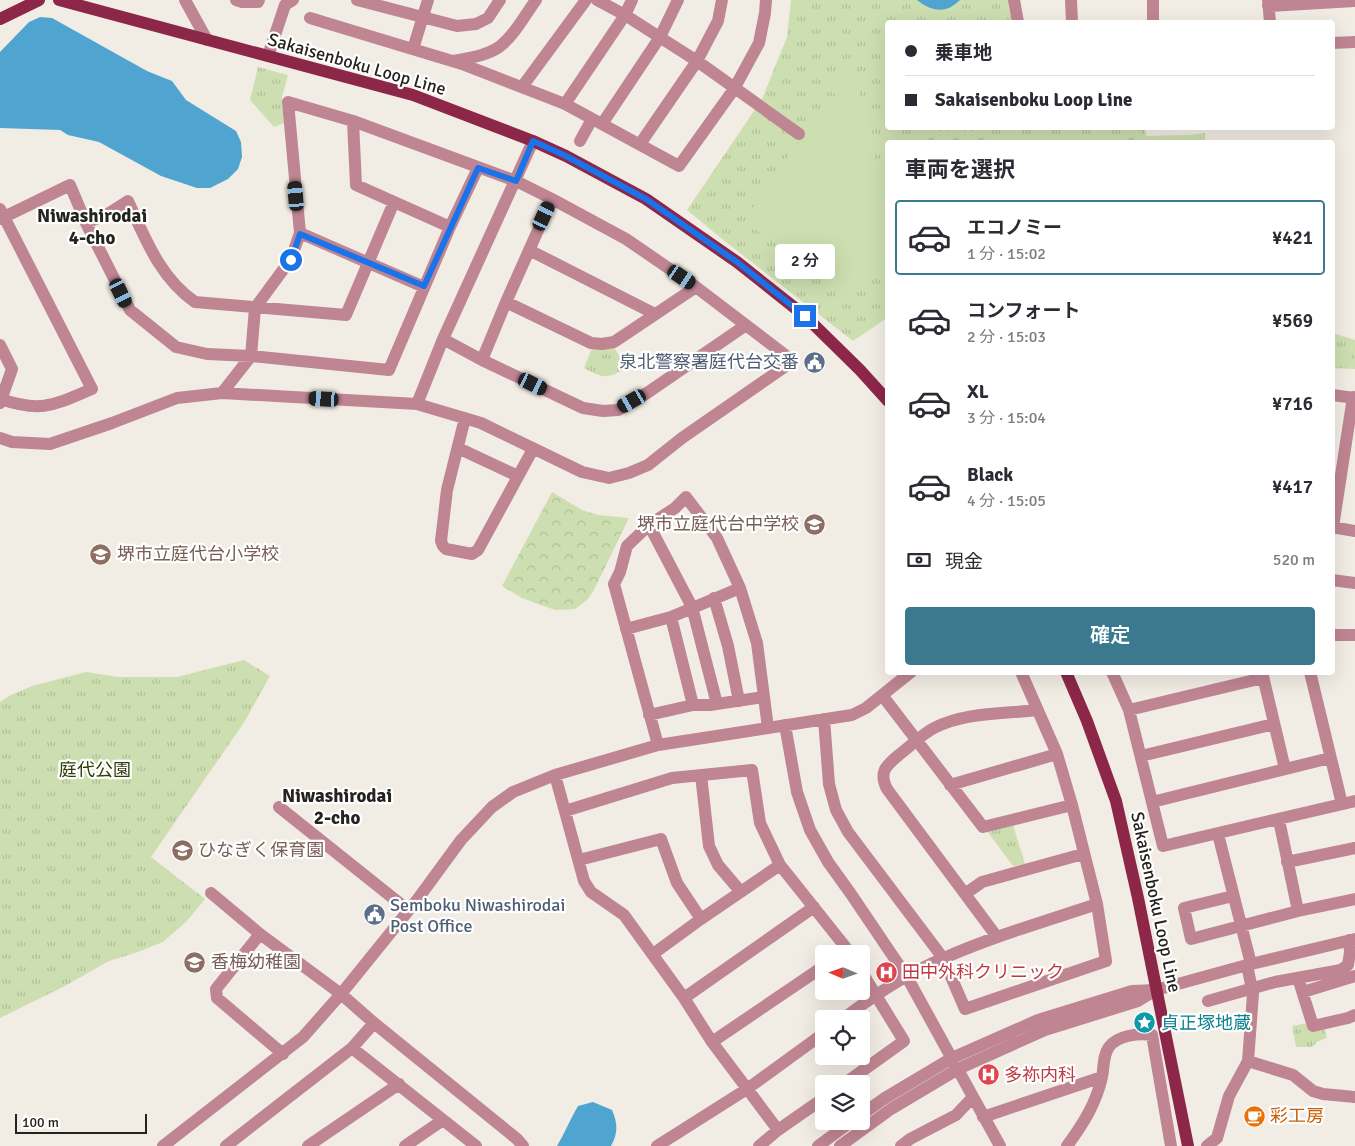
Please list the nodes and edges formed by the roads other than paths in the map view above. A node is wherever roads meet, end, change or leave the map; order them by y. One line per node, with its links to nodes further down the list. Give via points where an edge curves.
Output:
1 (40, 0): 26 (main road)
2 (59, 0): 32 (main road, Sakaisenboku Loop Line)
3 (186, 0): 32 (street)
4 (236, 0): 5 (street)
5 (259, 0)
6 (293, 0): 36 (street, via 285,5)
7 (357, 0): 24 (street)
8 (428, 0): 24 (street)
9 (500, 0): 24 (street, via 488,18 476,24 457,26)
10 (536, 0): 37 (street, via 499,47)
11 (586, 0): 39 (street)
12 (597, 0): 23 (street)
13 (632, 0): 23 (street)
14 (678, 0): 31 (street)
15 (722, 0): 38 (street, via 718,22)
16 (766, 0): 40 (street, via 759,43)
17 (1014, 0): 27 (street)
18 (1071, 0): 28 (street)
19 (1152, 0): 29 (street)
20 (1355, 1): 21 (street)
21 (1312, 2): 22 (street)
22 (1268, 3): 30 (street)
23 (625, 15): 31 (street); 41 (street)
24 (422, 17): 35 (street)
25 (310, 18): 35 (street)
26 (0, 20)
27 (1018, 20)
28 (1072, 20)
29 (1153, 20)
30 (1270, 20)
31 (660, 37): 38 (street); 43 (street)
32 (206, 40): 36 (main road, Sakaisenboku Loop Line)
33 (1355, 42): 34 (street)
34 (1335, 43)
35 (413, 49): 37 (street)
36 (268, 56): 45 (main road, Sakaisenboku Loop Line, via 413,95)
37 (453, 61): 39 (street)
38 (697, 61): 40 (street); 47 (street)
39 (522, 87): 41 (street)
40 (734, 89): 44 (street); 47 (street, via 679,166)
41 (565, 104): 43 (street)
42 (353, 121): 48 (street); 51 (street, via 356,185); 55 (street, via 288,102)
43 (597, 122): 46 (street); 47 (street)
44 (799, 134)
45 (533, 141): 49 (street); 70 (main road, Sakaisenboku Loop Line, via 646,199 737,262 805,316)
46 (580, 141)
47 (640, 144)
48 (478, 168): 49 (street); 54 (street)
49 (516, 181): 50 (street); 64 (street)
50 (552, 199): 56 (street); 59 (street, via 626,239)
51 (394, 202): 54 (street); 57 (street)
52 (1, 215): 53 (street, via 70,185); 72 (street, via 92,389 56,404 33,408)
53 (86, 223): 61 (street, via 128,201 157,262 186,296 195,302); 66 (street, via 130,310 155,331 176,347 207,354)
54 (450, 228): 58 (street)
55 (300, 234): 57 (street); 61 (street, via 291,260)
56 (529, 250): 60 (street); 62 (street)
57 (367, 262): 58 (street); 61 (street, via 346,315)
58 (424, 286): 66 (street, via 389,370)
59 (696, 287): 62 (street); 63 (street)
60 (506, 302): 62 (street, via 591,342 602,344 614,342); 67 (street)
61 (255, 308): 66 (street)
62 (656, 314)
63 (746, 325): 67 (street, via 618,410 583,408); 77 (street, via 793,361 648,465 609,478 582,472)
64 (443, 339): 67 (street); 73 (street)
65 (0, 346): 72 (street, via 12,369)
66 (251, 356): 68 (street)
67 (482, 360)
68 (222, 393): 73 (street); 75 (street, via 177,398 50,444 12,442)
69 (1335, 395): 71 (street)
70 (885, 398)
71 (1354, 398): 79 (street)
72 (1, 401)
73 (417, 404): 74 (street)
74 (465, 418): 76 (street); 77 (street)
75 (0, 438)
76 (458, 448): 78 (street); 78 (street, via 447,490 441,541 446,549 472,554 478,550)
77 (533, 449): 78 (street)
78 (518, 476)
79 (1335, 515)
80 (650, 525): 85 (street, via 686,497 717,538); 87 (street); 89 (street, via 627,546 614,584)
81 (1335, 527): 82 (street)
82 (1355, 531)
83 (1335, 580): 84 (street)
84 (1355, 583)
85 (740, 588): 86 (street); 99 (street, via 757,643)
86 (714, 598): 87 (street); 100 (street)
87 (692, 607): 88 (street); 101 (street)
88 (671, 617): 89 (street); 102 (street)
89 (626, 629): 105 (street)
90 (1335, 635): 91 (street)
91 (1355, 635)
92 (907, 675): 98 (street)
93 (1022, 675): 103 (street)
94 (1067, 675): 156 (main road, Sakaisenboku Loop Line, via 1116,801 1129,850)
95 (1113, 675): 104 (street)
96 (1262, 675): 104 (street); 108 (street)
97 (1311, 675): 114 (street)
98 (882, 694): 106 (street, via 852,715); 110 (street)
99 (764, 697): 100 (street); 109 (street)
100 (739, 701): 101 (street)
101 (717, 704): 102 (street)
102 (693, 705): 105 (street)
103 (1037, 710): 110 (street, via 965,717 934,728); 112 (street)
104 (1129, 710): 113 (street)
105 (649, 716): 111 (street)
106 (824, 719): 107 (street); 148 (street, via 829,784 836,810 848,832)
107 (785, 724): 109 (street); 152 (street, via 797,792 810,830 828,862)
108 (1274, 724): 113 (street); 115 (street)
109 (768, 728): 111 (street)
110 (918, 740): 118 (street); 134 (street, via 889,763 882,780)
111 (658, 745): 116 (street)
112 (1057, 754): 118 (street); 122 (street)
113 (1141, 756): 120 (street)
114 (1330, 758): 115 (street); 121 (street)
115 (1285, 769): 120 (street)
116 (555, 775): 124 (street); 139 (street, via 513,792 492,807 461,840)
117 (701, 775): 124 (street, via 672,778); 131 (street, via 752,770 760,823); 132 (street, via 710,846 718,866)
118 (950, 785): 122 (street, via 982,828)
119 (1355, 801): 121 (street)
120 (1152, 802): 126 (street, via 1163,846)
121 (1342, 804): 125 (street)
122 (1072, 805): 128 (street)
123 (280, 807): 139 (street)
124 (565, 811): 129 (street)
125 (1278, 820): 126 (street); 130 (street)
126 (1218, 834): 135 (street)
127 (1355, 848): 130 (street)
128 (1083, 854): 134 (street, via 982,882); 137 (street)
129 (579, 860): 141 (street, via 661,839 677,883); 147 (street, via 590,892 624,915)
130 (1287, 862): 140 (street)
131 (780, 865): 132 (street); 138 (street)
132 (741, 892): 141 (street)
133 (211, 893): 143 (street)
134 (965, 894): 144 (street)
135 (1233, 896): 142 (street); 142 (street, via 1184,908 1191,939)
136 (1355, 899): 140 (street)
137 (1097, 904): 144 (street); 148 (street, via 1106,961 964,1009)
138 (814, 907): 146 (street); 160 (street)
139 (408, 910): 158 (street)
140 (1298, 911): 142 (street)
141 (701, 919): 147 (street)
142 (1243, 926): 149 (street)
143 (260, 934): 158 (street); 168 (street, via 216,989 217,998)
144 (997, 937): 148 (street)
145 (1352, 940): 149 (street); 153 (street, via 1348,965 1344,968)
146 (842, 945)
147 (653, 954): 160 (street)
148 (943, 958): 152 (street)
149 (1250, 965): 155 (street); 156 (street)
150 (815, 972): 166 (street)
151 (1355, 976): 157 (street)
152 (907, 977): 159 (street); 170 (street)
153 (1298, 978): 155 (street); 157 (street)
154 (870, 985): 159 (street)
155 (1253, 989): 161 (street); 169 (street)
156 (1156, 990): 170 (street, via 1132,991 1038,1020); 199 (main road, Sakaisenboku Loop Line)
157 (1303, 992): 163 (street, via 1313,1026)
158 (341, 994): 164 (street); 168 (street, via 303,1037)
159 (876, 994): 162 (street); 171 (street, via 904,1041)
160 (684, 998): 166 (street)
161 (1208, 1001)
162 (855, 1010)
163 (1355, 1015)
164 (374, 1023): 167 (street); 190 (street)
165 (815, 1040): 174 (street)
166 (712, 1042): 174 (street)
167 (352, 1048): 173 (street); 186 (street)
168 (283, 1054): 185 (street)
169 (1248, 1061): 176 (street, via 1293,1075 1313,1091); 184 (street, via 1229,1096)
170 (955, 1064): 175 (street); 178 (street); 194 (street)
171 (857, 1075)
172 (1102, 1077): 179 (street); 197 (street, via 1087,1118); 198 (street, via 1108,1047 1118,1039 1152,1035)
173 (399, 1084): 180 (street); 187 (street)
174 (747, 1089): 181 (street); 191 (street)
175 (973, 1097): 179 (street); 183 (street, via 956,1115)
176 (1355, 1097)
177 (815, 1104): 181 (street)
178 (870, 1109)
179 (984, 1117): 196 (street)
180 (443, 1120): 188 (street); 189 (street)
181 (778, 1130): 192 (street)
182 (840, 1130): 193 (street)
183 (918, 1140): 195 (street)
184 (1212, 1142)
185 (166, 1145)
186 (226, 1146)
187 (308, 1146)
188 (405, 1146)
189 (476, 1146)
190 (523, 1146)
191 (657, 1146)
192 (760, 1146)
193 (818, 1146)
194 (840, 1146)
195 (901, 1146)
196 (1000, 1146)
197 (1068, 1146)
198 (1171, 1146)
199 (1188, 1146)

